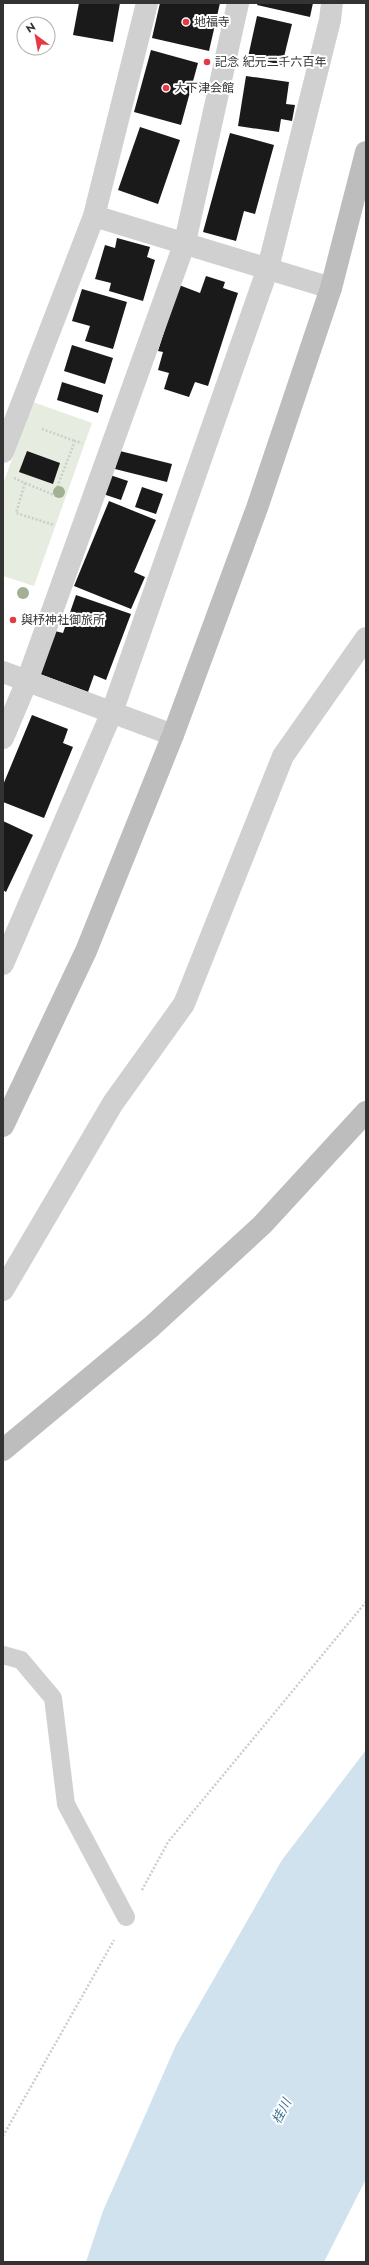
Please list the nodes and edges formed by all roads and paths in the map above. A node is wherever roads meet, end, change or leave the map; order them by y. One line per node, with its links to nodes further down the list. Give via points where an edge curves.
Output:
1 (147, 3): 5 (street)
2 (238, 3): 6 (street)
3 (332, 3): 7 (street)
4 (366, 152): 8 (street)
5 (94, 216): 6 (street); 9 (street)
6 (185, 242): 7 (street); 10 (street)
7 (268, 268): 8 (street); 17 (street)
8 (331, 288): 18 (street, via 257,508)
9 (3, 452)
10 (109, 453): 12 (path, via 75,441 54,495); 13 (street)
11 (9, 475): 12 (path)
12 (25, 483): 13 (path, via 16,513)
13 (80, 532): 16 (street)
14 (366, 638): 23 (street, via 283,756 184,1004 113,1104)
15 (3, 672): 16 (street)
16 (27, 681): 17 (street); 19 (street)
17 (112, 712): 18 (street); 20 (street)
18 (173, 735): 22 (street, via 86,951)
19 (3, 738)
20 (3, 964)
21 (366, 1112): 24 (street, via 262,1225 151,1327)
22 (3, 1126)
23 (3, 1290)
24 (3, 1450)
25 (366, 1602): 27 (path, via 168,1842)
26 (3, 1655): 27 (lane, via 21,1660 53,1698 66,1804)
27 (126, 1917): 28 (path)
28 (3, 2136)

